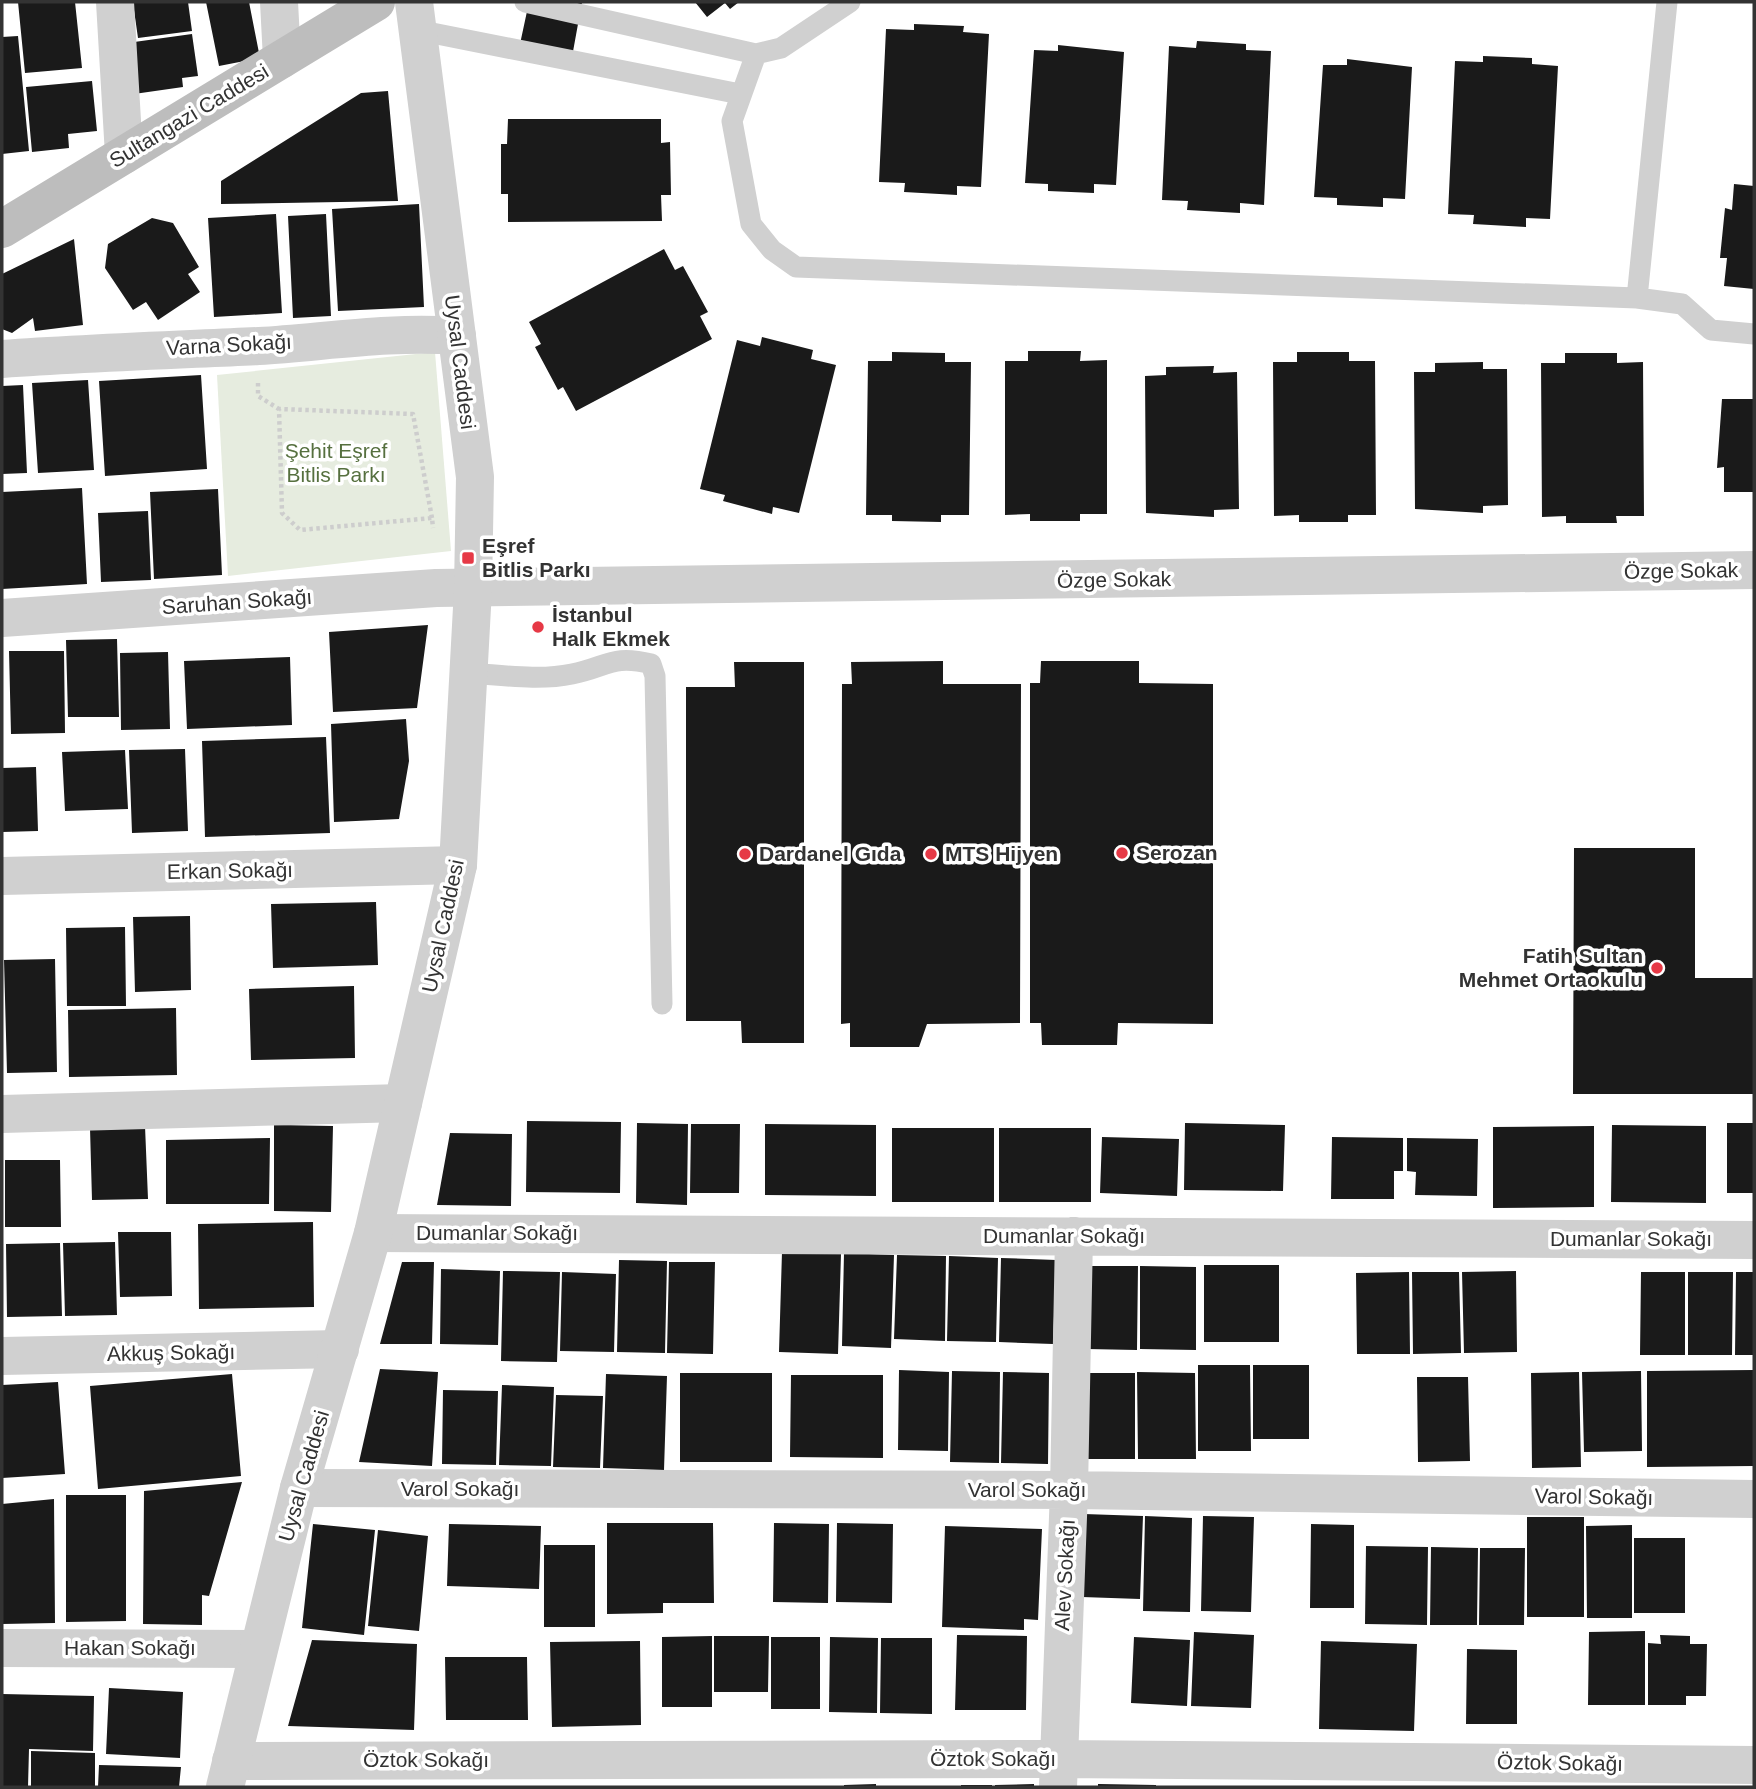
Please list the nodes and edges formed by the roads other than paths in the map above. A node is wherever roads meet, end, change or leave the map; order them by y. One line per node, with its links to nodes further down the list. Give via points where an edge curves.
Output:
1 (115, 2): 11 (street)
2 (279, 2): 9 (street)
3 (376, 2): 9 (main road, Sultangazi Caddesi)
4 (525, 2): 8 (lane)
5 (850, 2): 8 (lane, via 781,48)
6 (1667, 2): 13 (lane)
7 (416, 16): 10 (lane); 15 (street, Uysal Caddesi)
8 (756, 54): 10 (lane)
9 (282, 59): 11 (main road, Sultangazi Caddesi)
10 (740, 94): 13 (lane, via 732,121 751,224 772,250 796,267)
11 (124, 155): 12 (main road, Sultangazi Caddesi)
12 (2, 229)
13 (1637, 298): 14 (lane, via 1682,304 1711,330)
14 (1754, 334)
15 (457, 336): 16 (street, Varna Sokağı, via 422,333); 18 (street, Uysal Caddesi, via 475,477)
16 (2, 359)
17 (1754, 570): 18 (street, Özge Sokak)
18 (455, 589): 19 (street, Saruhan Sokağı); 20 (street, Uysal Caddesi)
19 (2, 618)
20 (468, 673): 21 (street, Uysal Caddesi); 23 (lane, via 571,674 626,657 651,664 655,676)
21 (458, 865): 22 (street, Erkan Sokağı); 24 (street, Uysal Caddesi)
22 (2, 876)
23 (662, 1004)
24 (403, 1103): 25 (street); 26 (street, Uysal Caddesi)
25 (2, 1114)
26 (373, 1233): 27 (street, Dumanlar Sokağı); 29 (street, Uysal Caddesi)
27 (1074, 1236): 28 (street, Dumanlar Sokağı); 32 (street, Alev Sokağı)
28 (1754, 1240)
29 (340, 1349): 30 (street, Akkuş Sokağı); 31 (street, Uysal Caddesi)
30 (2, 1356)
31 (299, 1488): 32 (street, Varol Sokağı); 35 (street, Uysal Caddesi)
32 (1069, 1490): 33 (street, Varol Sokağı); 37 (street, Alev Sokağı)
33 (1754, 1499)
34 (2, 1648): 35 (street, Hakan Sokağı)
35 (258, 1648): 38 (street, Uysal Caddesi)
36 (1754, 1765): 37 (street, Öztok Sokağı)
37 (1057, 1773): 38 (street, Öztok Sokağı)
38 (228, 1774)

